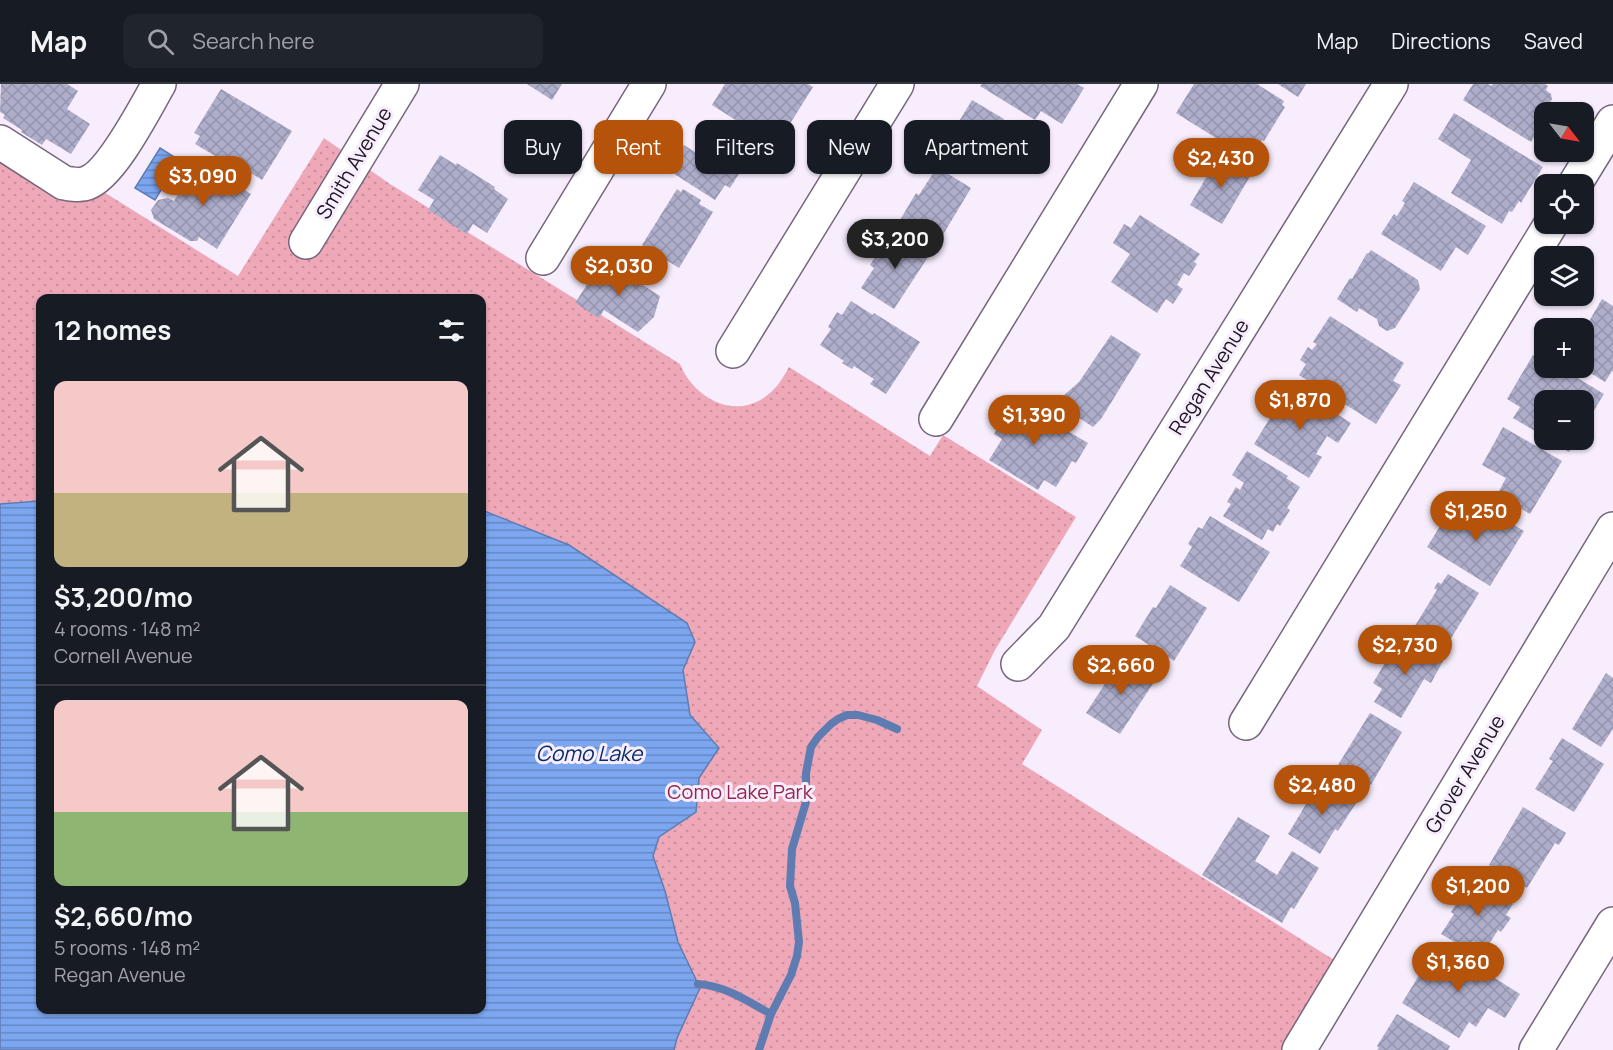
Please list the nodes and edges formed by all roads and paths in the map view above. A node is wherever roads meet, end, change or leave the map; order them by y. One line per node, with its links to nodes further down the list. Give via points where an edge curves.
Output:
1 (159, 84): 8 (street, via 108,169 87,183 64,183)
2 (402, 84): 11 (street, Smith Avenue)
3 (649, 84): 12 (street)
4 (897, 84): 13 (street)
5 (1141, 84): 14 (street)
6 (1391, 84): 16 (street, Regan Avenue, via 1054,627)
7 (1613, 122): 9 (street)
8 (0, 142)
9 (1581, 174)
10 (1545, 234): 17 (street)
11 (306, 242)
12 (543, 258)
13 (733, 351)
14 (936, 418)
15 (1613, 529): 19 (street, Grover Avenue)
16 (1018, 664)
17 (1246, 723)
18 (1613, 924): 20 (street)
19 (1299, 1050)
20 (1536, 1050)

